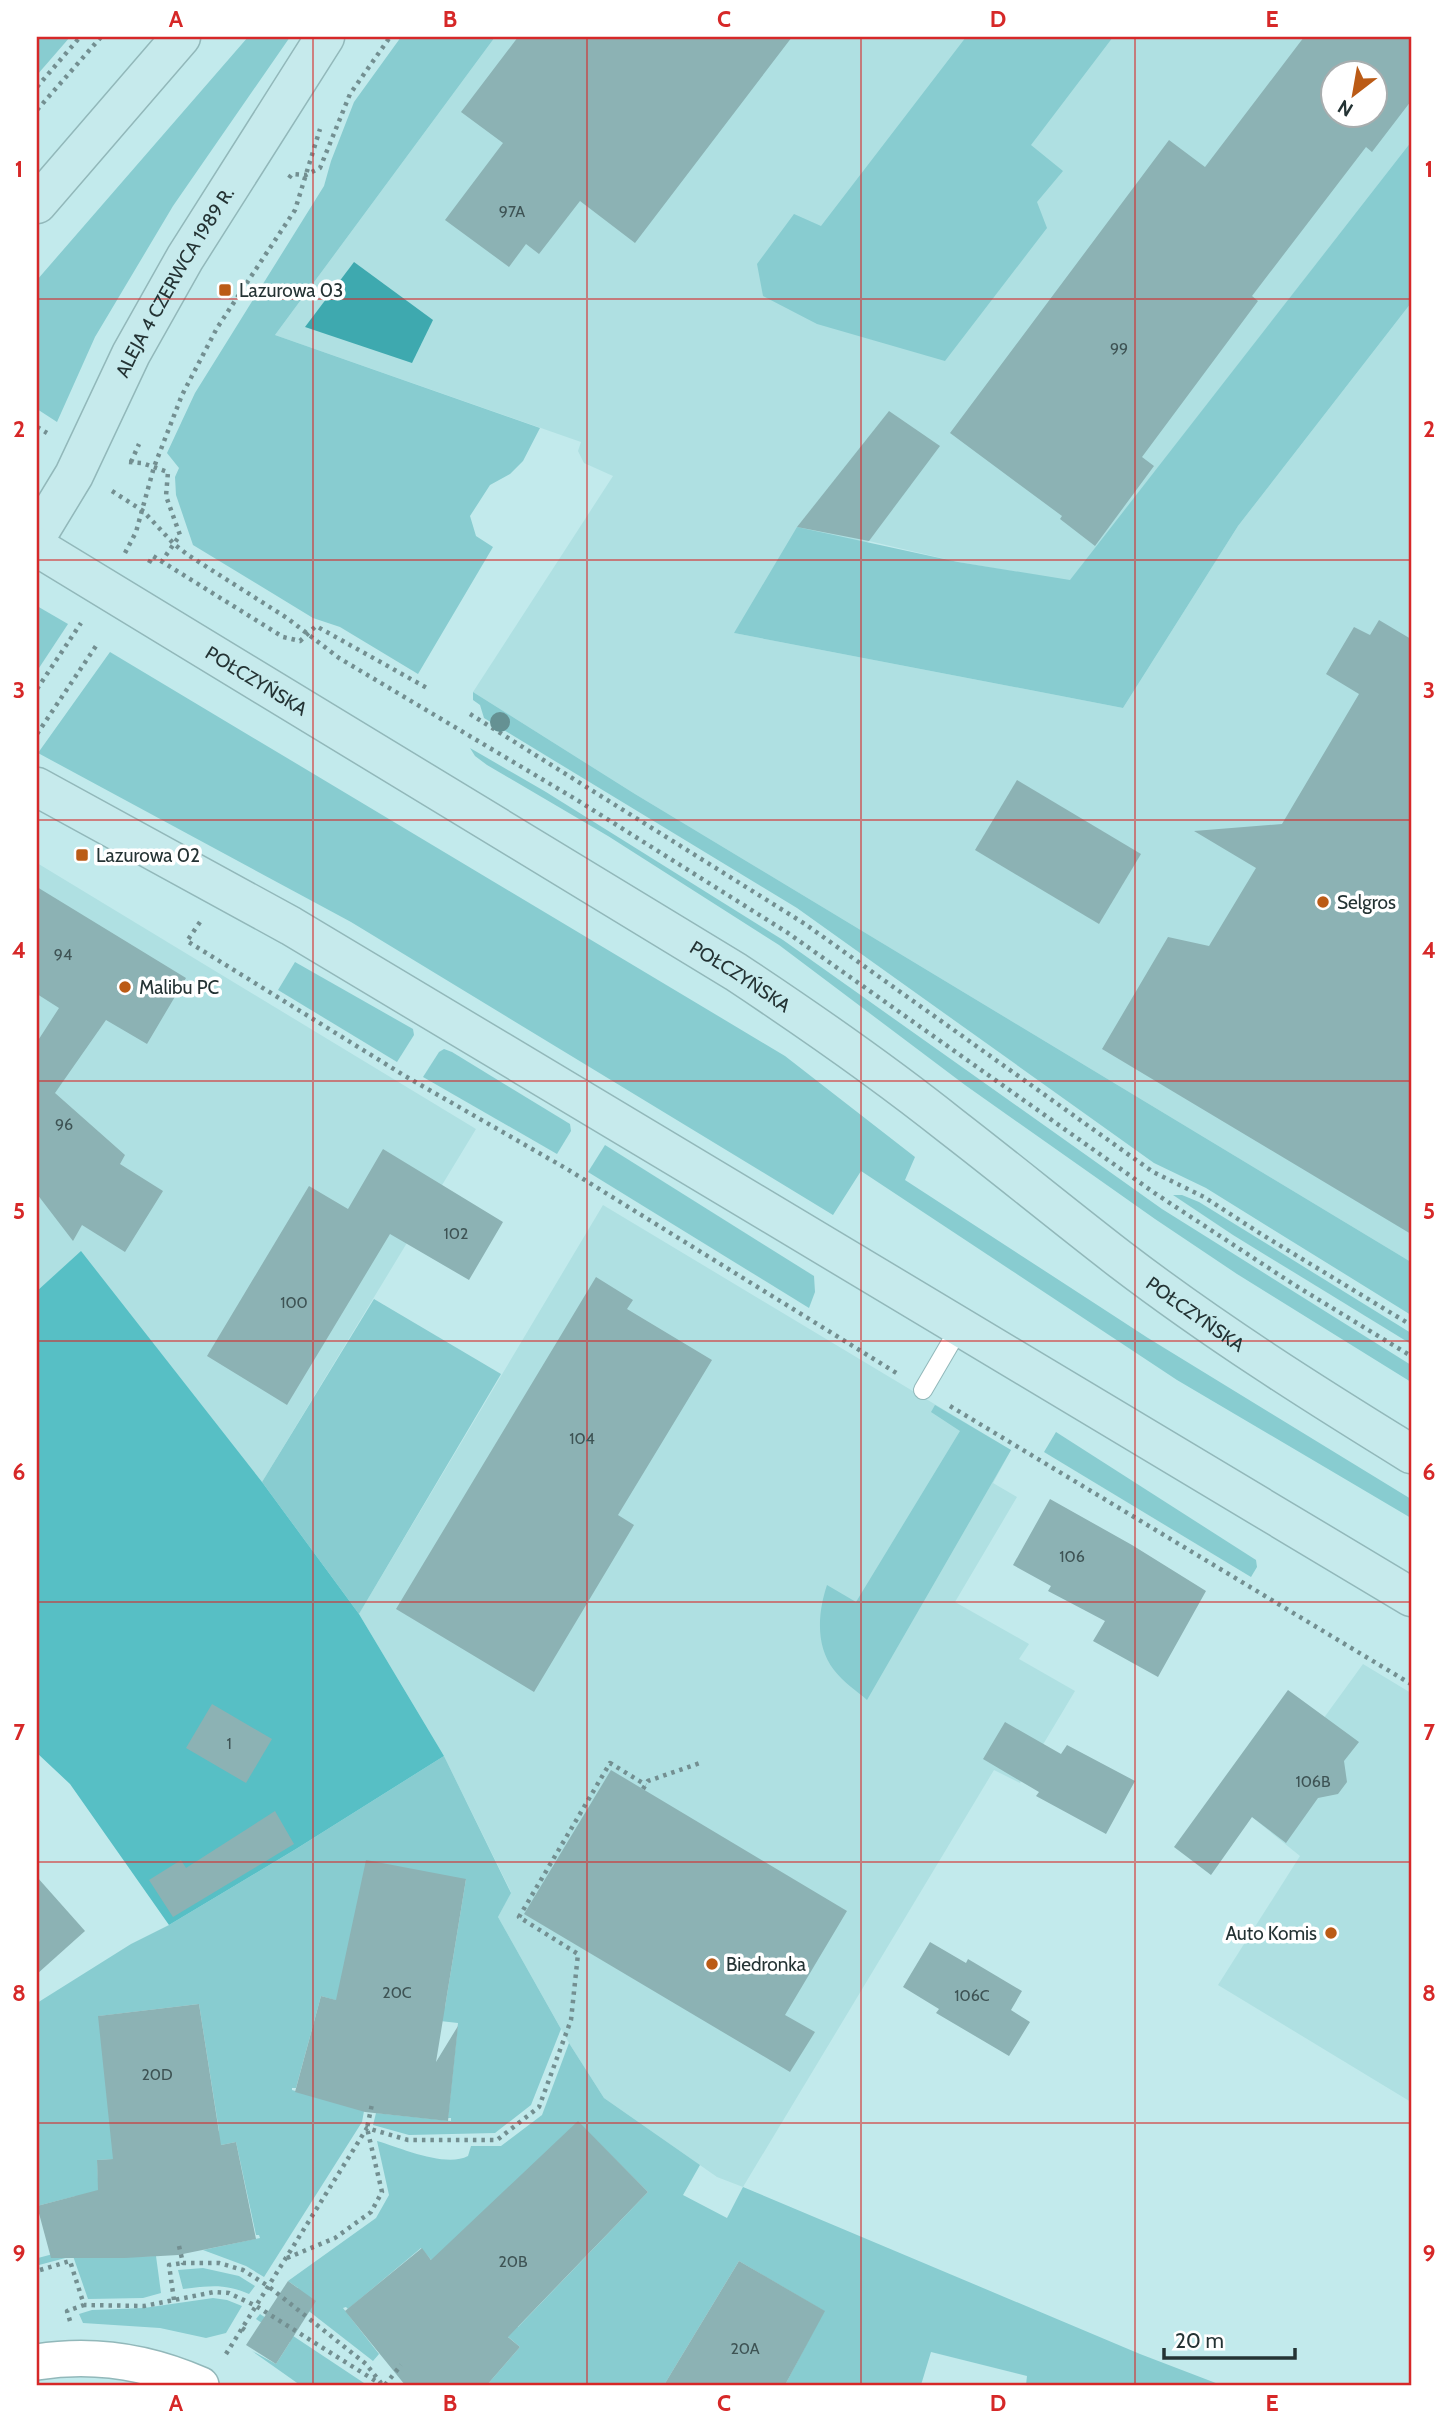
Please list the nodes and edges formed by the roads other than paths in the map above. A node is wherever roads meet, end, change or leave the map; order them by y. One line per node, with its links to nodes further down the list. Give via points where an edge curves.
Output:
1 (181, 37): 3 (main road)
2 (325, 37): 4 (main road, ALEJA 4 CZERWCA 1989 R., via 185,258 131,354 74,475)
3 (37, 204)
4 (37, 536)
5 (37, 547): 9 (main road, POŁCZYŃSKA, via 757,986 879,1071 1179,1303)
6 (37, 787): 7 (main road, via 281,920)
7 (961, 1325): 8 (lane); 10 (main road)
8 (923, 1390)
9 (1411, 1454)
10 (1411, 1597)
11 (37, 2361): 12 (street, via 116,2361 149,2366)
12 (201, 2385)

